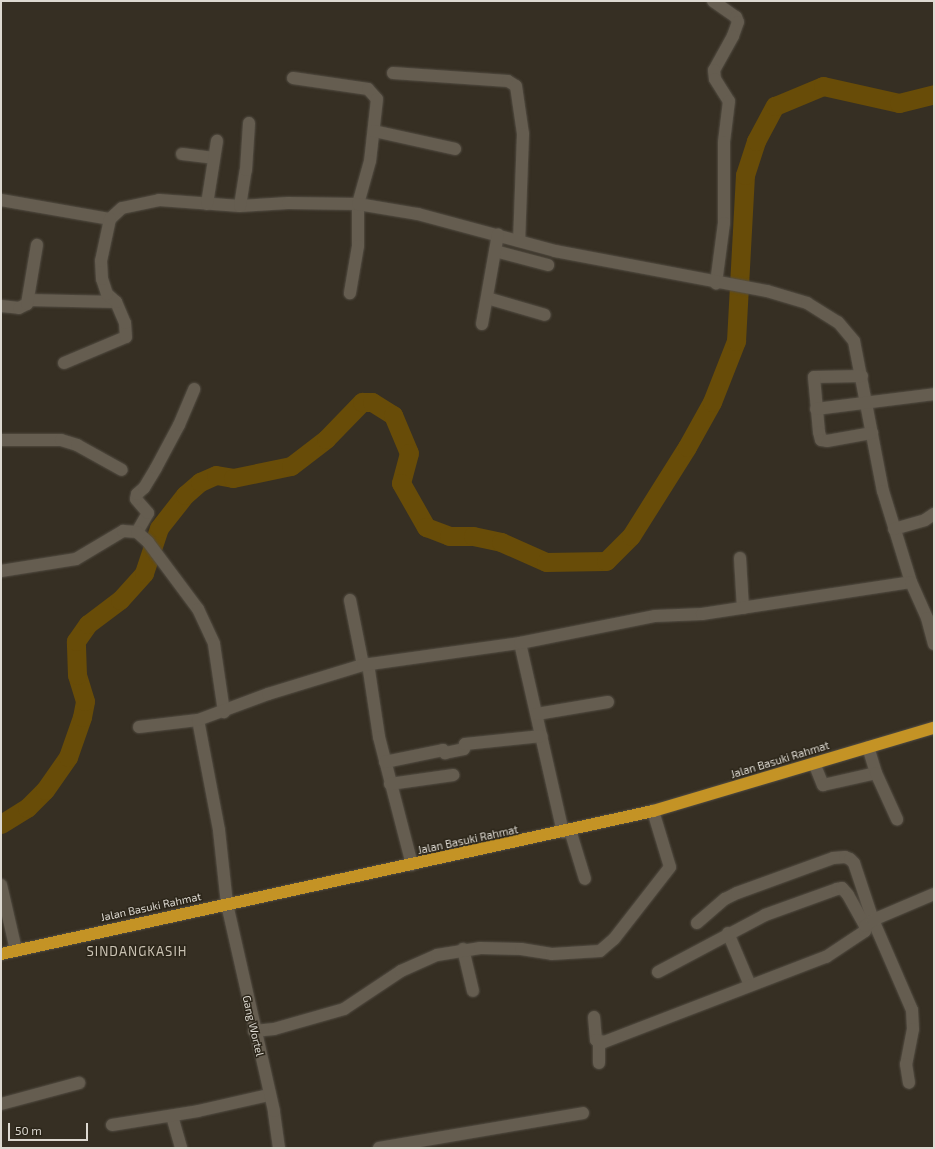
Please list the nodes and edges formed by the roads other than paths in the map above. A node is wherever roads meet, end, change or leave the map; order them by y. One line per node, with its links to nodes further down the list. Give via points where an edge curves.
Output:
1 (713, 1): 20 (street, via 736,17 738,22 734,36 714,70 714,79 727,97 729,107 724,142 724,223)
2 (393, 73): 16 (street, via 508,81 516,86 523,134)
3 (293, 78): 5 (street, via 368,89 377,99)
4 (249, 123): 13 (street, via 246,170)
5 (374, 131): 7 (street); 12 (street, via 370,161)
6 (217, 141): 9 (street)
7 (455, 149)
8 (182, 154): 9 (street)
9 (214, 158): 11 (street)
10 (1, 200): 14 (street)
11 (207, 204): 13 (street); 14 (street, via 148,201 122,208)
12 (358, 204): 13 (street, via 288,203); 15 (street, via 418,214); 21 (street, via 358,246)
13 (240, 206)
14 (110, 219): 24 (street, via 101,261 102,279 107,294)
15 (498, 234): 16 (street); 18 (street)
16 (519, 241): 20 (street)
17 (37, 245): 23 (street)
18 (495, 251): 19 (street); 22 (street)
19 (548, 265)
20 (716, 283): 29 (street, via 767,291 807,303 838,322 854,340)
21 (350, 293)
22 (487, 298): 26 (street); 27 (street)
23 (28, 300): 24 (street); 25 (street, via 24,307)
24 (116, 302): 28 (street, via 124,323 124,340)
25 (1, 306)
26 (545, 315)
27 (482, 324)
28 (64, 362)
29 (862, 376): 32 (street); 33 (street, via 814,377)
30 (194, 389): 39 (street, via 179,425 156,468 144,488 137,494 136,499 148,513)
31 (934, 394): 32 (street)
32 (866, 402): 33 (street); 34 (street)
33 (816, 408): 34 (street, via 821,440)
34 (872, 433): 38 (street, via 883,491)
35 (1, 440): 36 (street, via 61,440 77,445)
36 (122, 470)
37 (934, 514): 38 (street, via 925,520)
38 (894, 529): 42 (street)
39 (137, 532): 41 (street, via 123,530 76,559); 49 (street, via 148,542 198,609 214,644)
40 (740, 558): 44 (street)
41 (1, 571)
42 (911, 582): 44 (street); 46 (street, via 927,618)
43 (350, 600): 47 (street)
44 (743, 608): 45 (street, via 655,616)
45 (520, 643): 47 (street); 50 (street)
46 (934, 644)
47 (365, 664): 49 (street, via 268,694); 56 (street)
48 (608, 702): 50 (street)
49 (224, 712): 51 (street)
50 (537, 714): 54 (street)
51 (198, 720): 52 (street); 68 (street, Gang Wortel, via 219,830)
52 (139, 726)
53 (931, 731): 55 (highway, Jalan Basuki Rahmat)
54 (542, 736): 56 (street, via 465,744 464,749 445,753 442,750); 63 (street)
55 (868, 747): 57 (highway, Jalan Basuki Rahmat); 58 (street)
56 (385, 762): 60 (street)
57 (814, 763): 58 (street, via 823,785); 61 (highway, Jalan Basuki Rahmat)
58 (876, 774): 62 (street)
59 (453, 775): 60 (street)
60 (390, 784): 64 (street)
61 (653, 811): 63 (highway, Jalan Basuki Rahmat); 72 (street, via 670,867 614,939 600,951 552,954 521,949)
62 (897, 819)
63 (566, 831): 64 (highway, Jalan Basuki Rahmat); 65 (street)
64 (412, 865): 68 (highway, Jalan Basuki Rahmat)
65 (585, 879)
66 (1, 886): 73 (street)
67 (934, 894): 70 (street)
68 (228, 904): 73 (highway, Jalan Basuki Rahmat); 79 (street, Gang Wortel)
69 (697, 923): 70 (street, via 725,899 737,893 832,858 845,857 854,863)
70 (869, 923): 71 (street, via 842,888 765,915); 76 (street, via 865,931 826,957); 83 (street, via 890,956 914,1019 906,1059)
71 (728, 933): 75 (street); 76 (street)
72 (463, 949): 77 (street); 79 (street, via 437,955 401,971 344,1008 274,1029)
73 (16, 950): 74 (highway, Jalan Basuki Rahmat)
74 (1, 954)
75 (658, 972)
76 (750, 985): 80 (street)
77 (473, 991)
78 (594, 1017): 80 (street, via 596,1040)
79 (254, 1031): 84 (street, Gang Wortel)
80 (599, 1042): 81 (street)
81 (600, 1063)
82 (79, 1083): 85 (street)
83 (909, 1083)
84 (269, 1095): 87 (street); 90 (street, Gang Wortel, via 278,1131)
85 (1, 1104)
86 (583, 1112): 91 (street)
87 (172, 1116): 88 (street); 89 (street)
88 (112, 1125)
89 (181, 1148)
90 (278, 1148)
91 (379, 1148)

